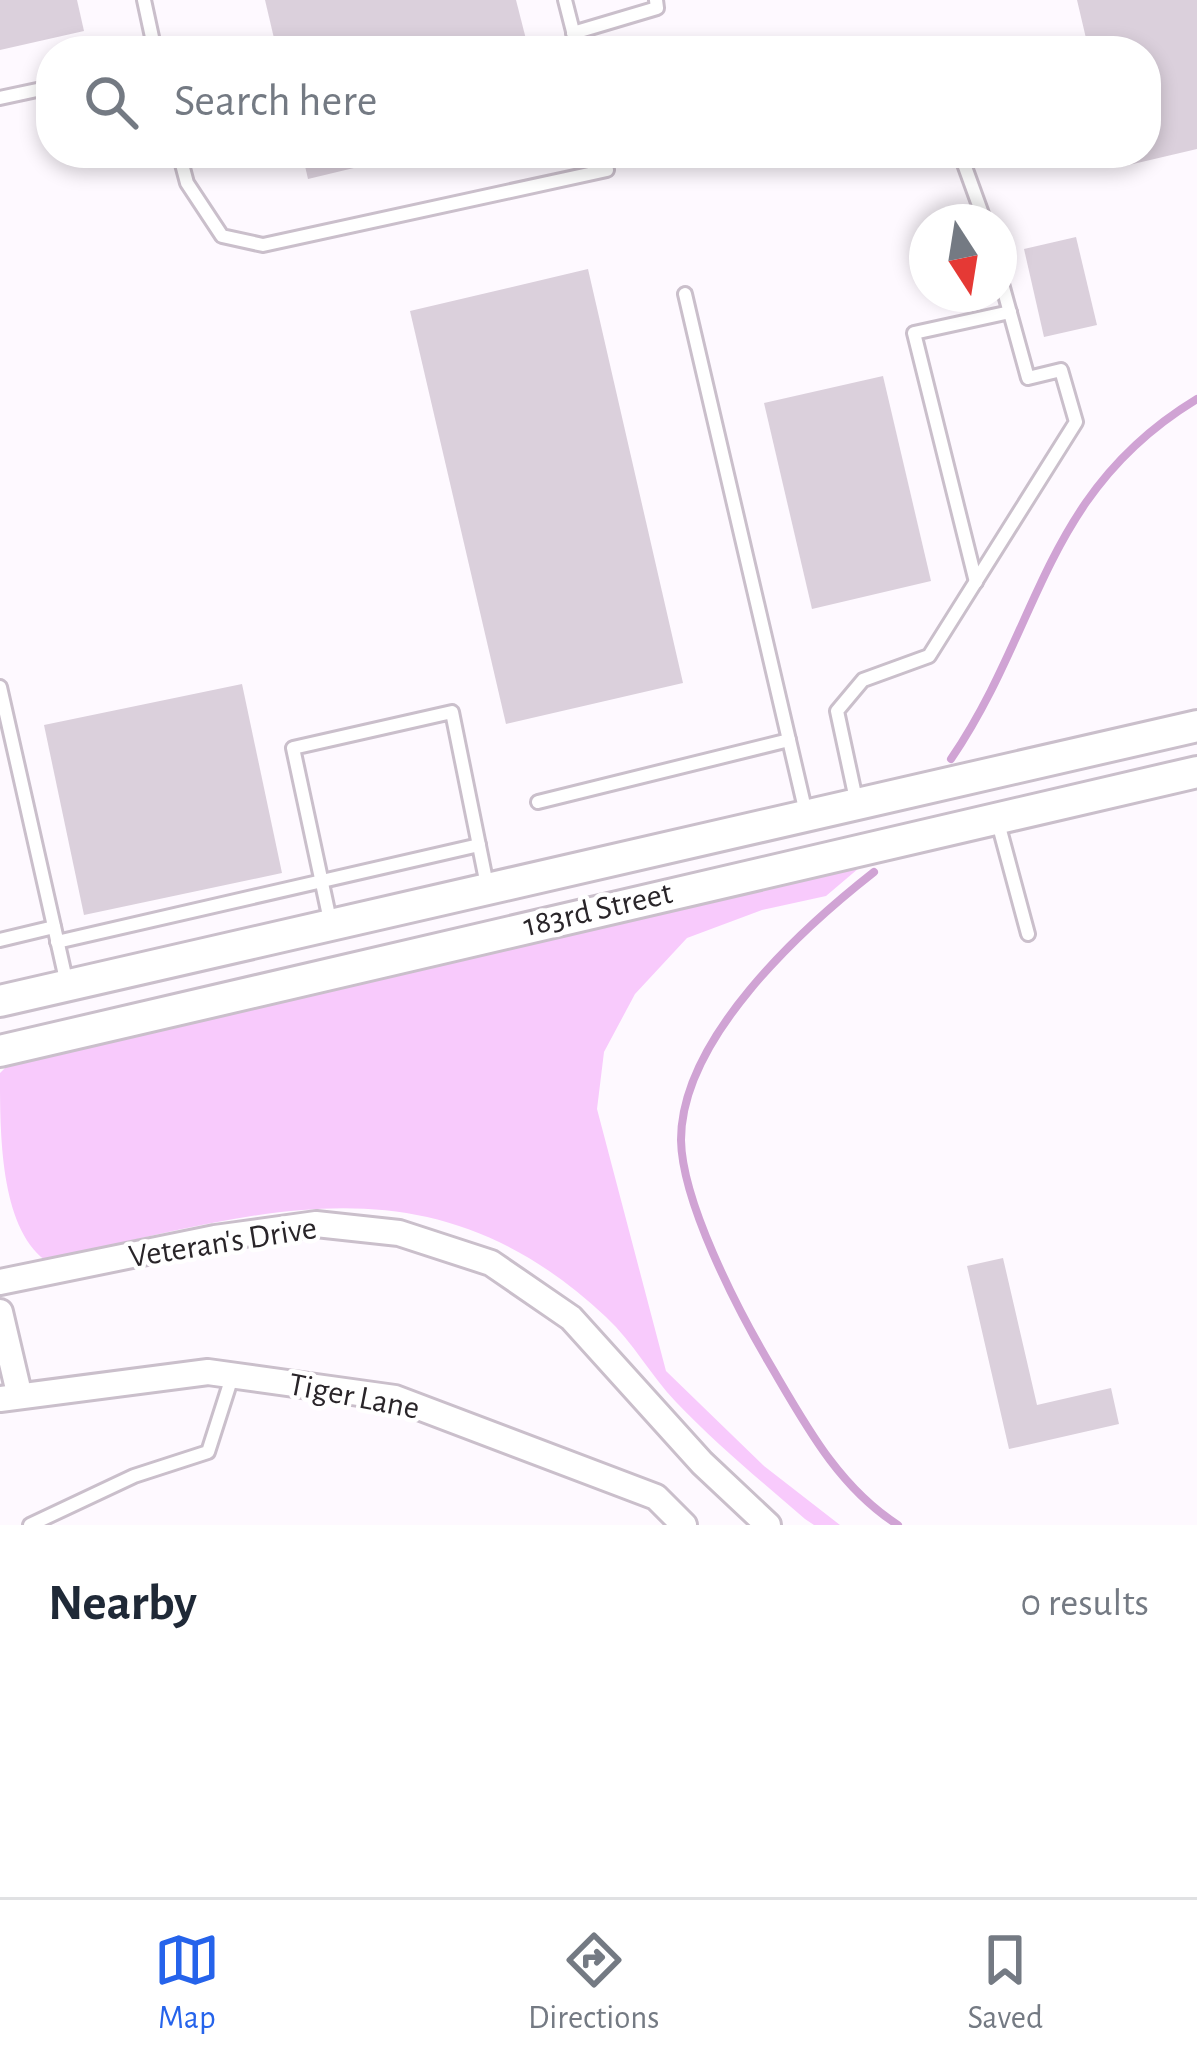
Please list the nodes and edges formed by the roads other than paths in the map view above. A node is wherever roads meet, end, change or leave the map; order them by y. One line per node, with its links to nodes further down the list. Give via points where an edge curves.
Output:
1 (144, 0): 5 (lane)
2 (566, 0): 4 (lane)
3 (656, 0): 4 (lane, via 657,8)
4 (573, 33): 6 (lane)
5 (152, 36)
6 (574, 36)
7 (36, 90): 8 (lane)
8 (0, 98)
9 (183, 168): 10 (lane, via 222,236 263,244)
10 (606, 168)
11 (965, 168): 12 (lane)
12 (978, 204)
13 (685, 294): 18 (lane)
14 (1010, 312): 15 (lane, via 1028,378 1061,370 1076,422); 15 (lane, via 914,333)
15 (976, 582): 21 (lane, via 929,656 863,680 837,711)
16 (0, 687): 28 (lane)
17 (1197, 726): 21 (street, 183rd Street)
18 (789, 740): 20 (lane); 22 (lane)
19 (1197, 772): 23 (street, 183rd Street)
20 (538, 802)
21 (857, 805): 22 (street, 183rd Street)
22 (806, 814): 26 (street, 183rd Street)
23 (997, 817): 29 (lane); 33 (street, 183rd Street)
24 (479, 845): 25 (lane); 25 (lane, via 452,712 293,748); 26 (lane)
25 (321, 880): 27 (lane); 28 (lane)
26 (488, 891): 27 (street, 183rd Street)
27 (331, 926): 31 (street, 183rd Street)
28 (55, 934): 30 (lane); 31 (lane)
29 (1028, 934)
30 (0, 940)
31 (68, 985): 32 (street, 183rd Street)
32 (0, 1001)
33 (0, 1051)
34 (0, 1282): 40 (street, Veteran's Drive, via 316,1224 399,1233 490,1263 571,1318)
35 (0, 1312): 37 (street)
36 (232, 1376): 37 (street, Tiger Lane, via 208,1372); 38 (lane, via 208,1452); 39 (street, Tiger Lane, via 395,1398 656,1496)
37 (9, 1396)
38 (30, 1525)
39 (683, 1525)
40 (768, 1525)

